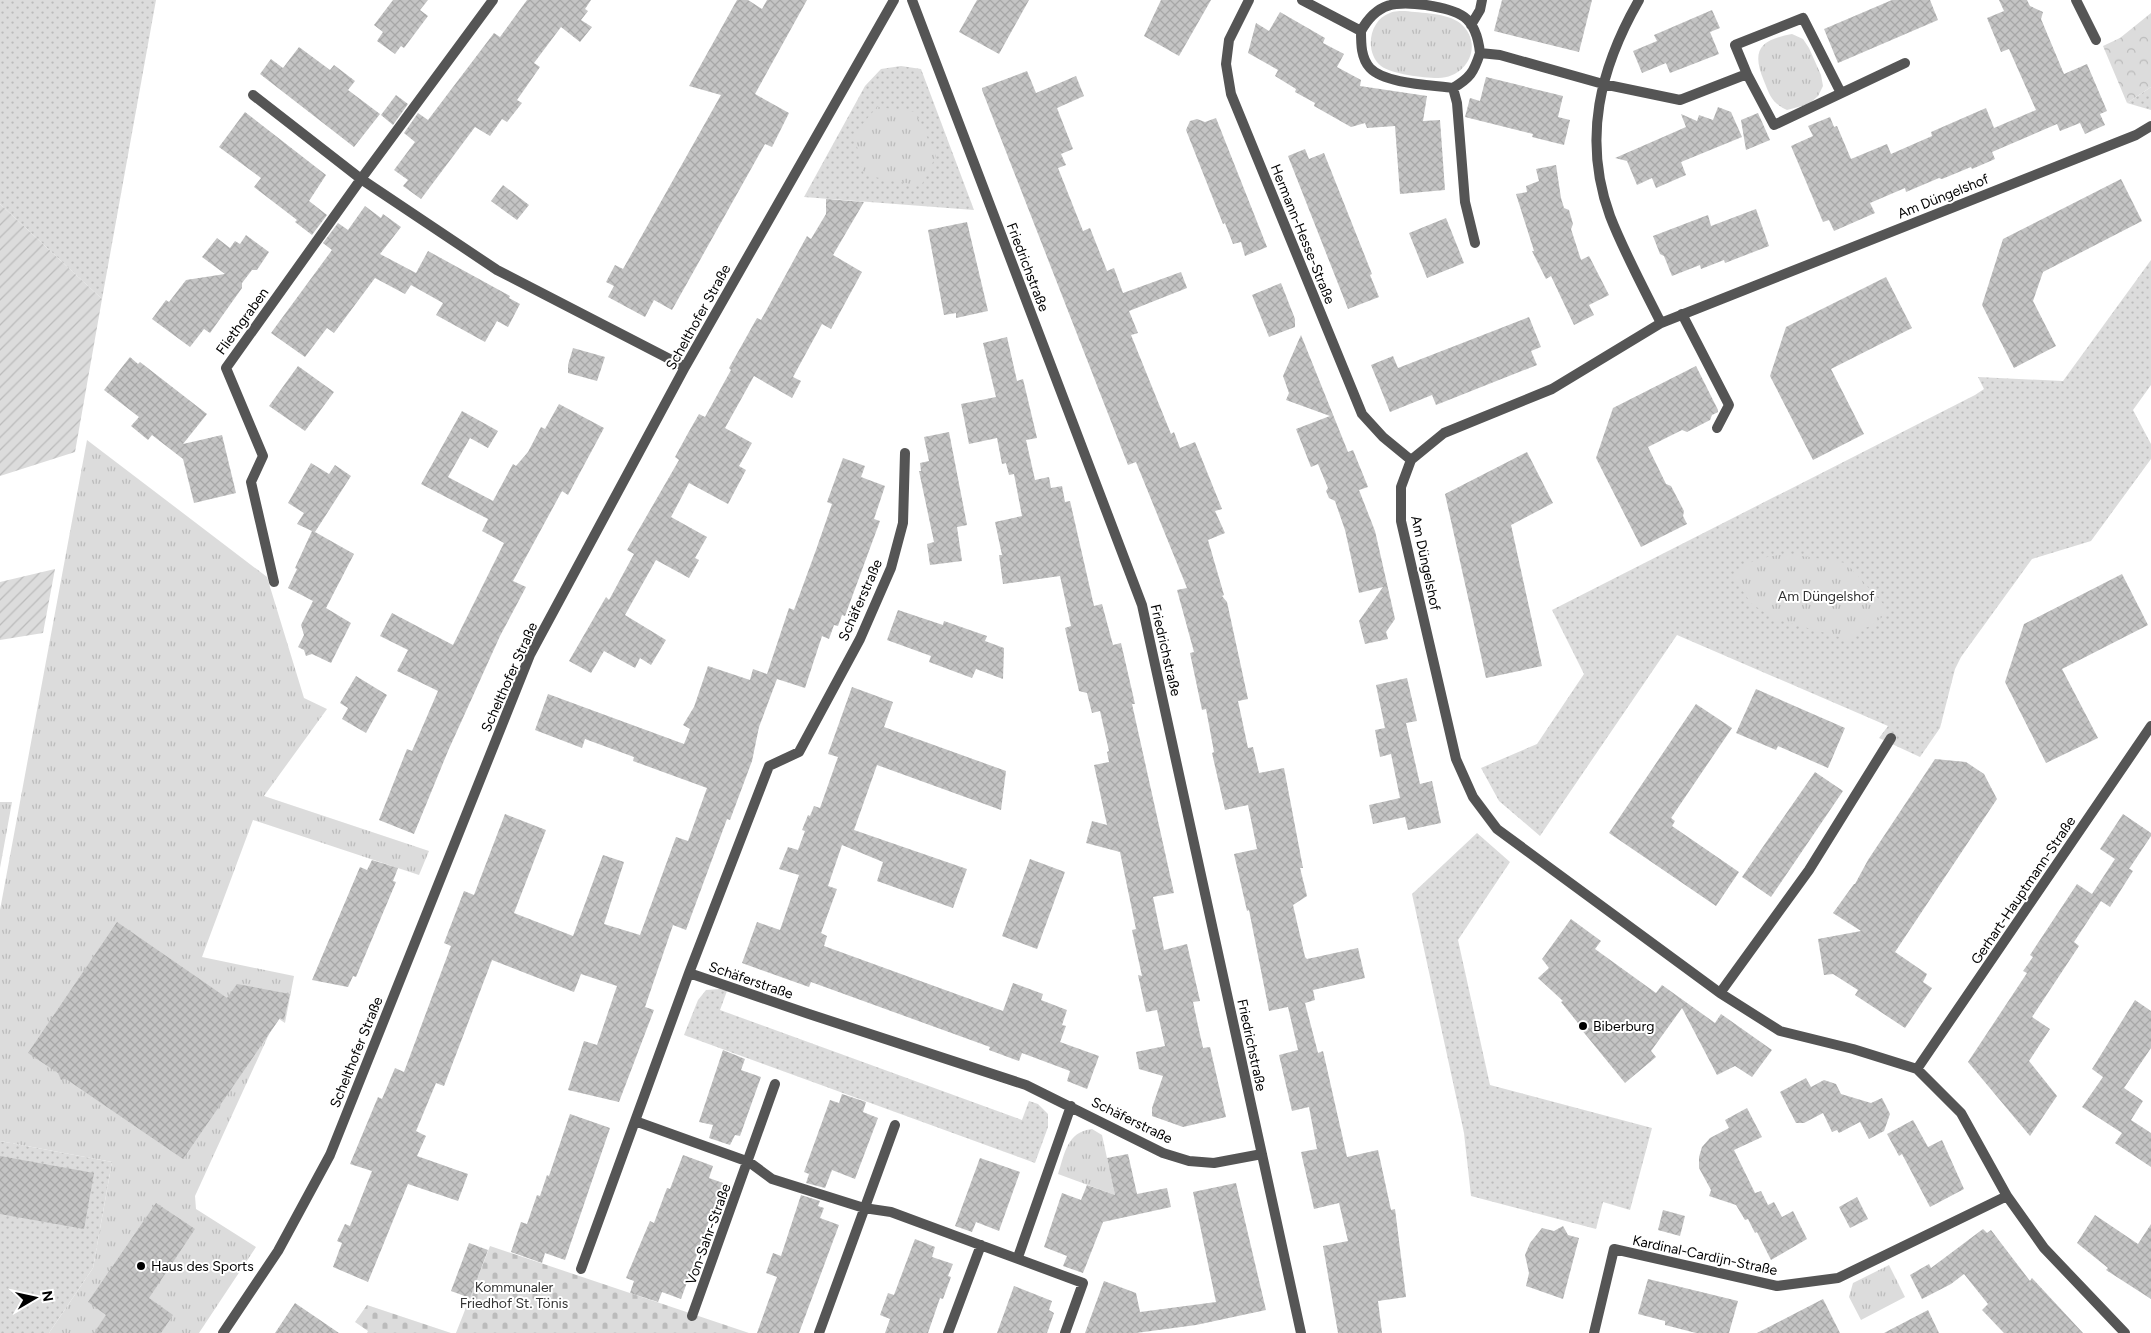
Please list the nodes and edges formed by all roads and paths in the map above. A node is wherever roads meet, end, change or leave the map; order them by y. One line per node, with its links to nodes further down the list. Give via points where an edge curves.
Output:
1 (493, 0): 20 (street, Fliethgraben)
2 (894, 0): 24 (street, Schelthofer Straße)
3 (912, 0): 38 (street, Friedrichstraße, via 1142,605)
4 (1249, 0): 27 (street, Hermann-Hesse-Straße, via 1229,40 1226,64 1231,94 1362,414 1383,437)
5 (1302, 0): 10 (street)
6 (1482, 0): 9 (street)
7 (1639, 0): 15 (street, via 1612,52)
8 (2076, 0): 11 (street)
9 (1471, 25): 10 (street, via 1455,10 1408,3 1389,4 1367,20); 12 (street, via 1478,36)
10 (1361, 31): 16 (street, via 1361,49 1370,68 1385,78)
11 (2096, 40)
12 (1480, 53): 15 (street, via 1500,55); 16 (street, via 1475,70)
13 (1905, 64): 17 (street)
14 (1747, 74): 15 (street, via 1680,100); 17 (street, via 1774,125); 17 (street, via 1735,45 1804,18)
15 (1603, 84): 23 (street, via 1596,148 1602,185 1610,216)
16 (1453, 88): 21 (street, via 1465,202)
17 (1841, 93)
18 (253, 95): 20 (street)
19 (2151, 126): 22 (street, Am Düngelshof)
20 (361, 179): 24 (street, via 497,270); 28 (street, Fliethgraben, via 226,368 263,456 251,482)
21 (1475, 243)
22 (1682, 314): 23 (street, Am Düngelshof); 25 (street, via 1729,406)
23 (1660, 323): 27 (street, Am Düngelshof, via 1552,389 1444,433)
24 (686, 367): 46 (street, Schelthofer Straße, via 530,656 330,1155 278,1251)
25 (1717, 428)
26 (904, 453): 31 (street, Schäferstraße, via 903,523 891,568 860,639 800,752 769,766)
27 (1412, 460): 32 (street, Am Düngelshof, via 1401,487 1401,521 1456,759 1473,798 1497,829)
28 (274, 582)
29 (2151, 726): 33 (street, Gerhart-Hauptmann-Straße)
30 (1891, 738): 32 (street, via 1809,870)
31 (689, 972): 35 (street, Schäferstraße, via 1026,1085); 36 (street)
32 (1720, 993): 33 (street, via 1780,1031)
33 (1917, 1069): 40 (street, via 1961,1113)
34 (775, 1084): 39 (street, Von-Sahr-Straße)
35 (1071, 1106): 38 (street, Schäferstraße, via 1163,1153 1189,1160 1214,1164); 43 (street)
36 (636, 1122): 39 (street); 44 (street)
37 (895, 1125): 41 (street)
38 (1262, 1154): 50 (street, Friedrichstraße)
39 (749, 1162): 41 (street, via 772,1178); 45 (street, Von-Sahr-Straße)
40 (2007, 1196): 51 (street, Kardinal-Cardijn-Straße, via 1838,1278 1777,1286 1614,1249); 52 (street, via 2044,1248)
41 (864, 1208): 42 (street, via 891,1212); 47 (street)
42 (981, 1245): 43 (street); 48 (street)
43 (1018, 1257): 49 (street, via 1083,1283)
44 (581, 1269)
45 (692, 1316)
46 (223, 1333)
47 (819, 1333)
48 (948, 1333)
49 (1065, 1333)
50 (1301, 1333)
51 (1594, 1333)
52 (2125, 1333)

